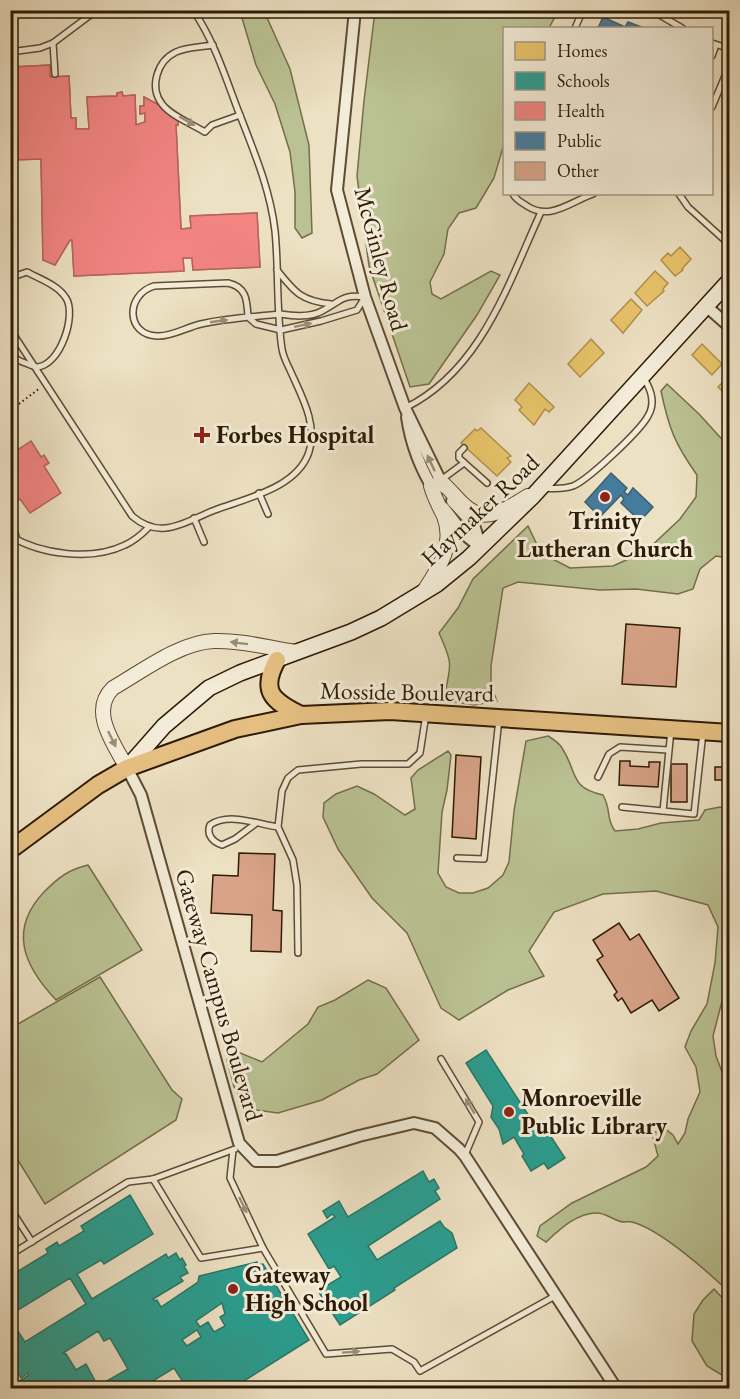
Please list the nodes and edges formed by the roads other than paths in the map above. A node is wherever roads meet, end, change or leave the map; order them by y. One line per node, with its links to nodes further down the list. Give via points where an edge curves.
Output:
1 (97, 10): 8 (lane)
2 (193, 10): 10 (lane)
3 (355, 10): 25 (street, McGinley Road, via 337,190)
4 (583, 10): 6 (lane)
5 (651, 10): 7 (lane)
6 (575, 27)
7 (680, 27)
8 (53, 43): 12 (lane); 14 (lane)
9 (714, 44): 11 (lane)
10 (213, 45): 16 (lane); 16 (lane, one-way to 16, via 178,51 159,69 155,87 168,110 205,132 212,125)
11 (729, 49)
12 (10, 52)
13 (729, 64): 15 (lane)
14 (55, 74)
15 (713, 102)
16 (240, 115): 22 (lane, via 270,201)
17 (514, 195): 20 (lane)
18 (591, 195): 20 (lane, via 558,210)
19 (681, 195): 21 (lane, via 688,207)
20 (541, 212): 36 (lane, via 474,348 440,387)
21 (729, 245)
22 (277, 270): 26 (lane, via 301,297); 28 (lane)
23 (10, 278): 34 (lane, via 27,272 58,289 70,304 70,323 56,356)
24 (729, 280): 27 (main road, Haymaker Road)
25 (365, 297): 26 (lane, via 350,295); 32 (lane, one-way to 25, via 357,310); 36 (street, McGinley Road)
26 (331, 304): 28 (lane, via 321,312)
27 (706, 306): 30 (street); 35 (main road, Haymaker Road)
28 (280, 314): 29 (lane); 32 (lane)
29 (248, 317): 29 (lane, one-way to 29, via 245,294 228,283 154,286 135,301 134,318 143,332 151,335); 32 (lane, via 256,324)
30 (729, 327)
31 (10, 329): 34 (lane)
32 (281, 330): 42 (lane, via 282,352 310,417 311,445 305,462 292,476)
33 (10, 351): 34 (lane, via 16,360)
34 (37, 367): 46 (lane, via 132,516)
35 (642, 376): 41 (main road, Haymaker Road); 41 (lane, via 651,388 652,400 649,415 634,433 587,478 573,486)
36 (405, 408): 39 (street, McGinley Road)
37 (464, 448): 38 (lane, via 458,456)
38 (464, 463): 39 (lane); 40 (lane)
39 (435, 483): 41 (street, via 472,512 481,514 501,513); 50 (street, McGinley Road, via 474,525); 51 (street, via 436,502 448,535 443,558)
40 (487, 483)
41 (540, 488): 50 (main road, Haymaker Road)
42 (259, 494): 43 (lane); 45 (lane)
43 (267, 514)
44 (10, 516): 48 (lane)
45 (194, 518): 46 (lane, via 168,529); 49 (lane)
46 (148, 528): 48 (lane, via 124,546 90,553 33,548)
47 (10, 536): 48 (lane)
48 (16, 540)
49 (204, 542)
50 (481, 548): 51 (main road, Haymaker Road)
51 (423, 593): 52 (main road, Haymaker Road, via 361,627)
52 (296, 652): 53 (main road, Haymaker Road); 61 (street, one-way to 61, via 237,641 211,641 172,654 113,688 102,703 104,721)
53 (277, 660): 55 (main road, via 269,676 270,692 282,706); 61 (main road, Haymaker Road, via 209,688 178,712)
54 (426, 713): 55 (main road, Mosside Boulevard); 56 (main road, Mosside Boulevard); 66 (lane, via 420,753 408,764 298,770 288,778 282,791)
55 (301, 715): 61 (main road, Mosside Boulevard, via 235,729)
56 (499, 717): 57 (main road, Mosside Boulevard); 68 (lane, via 483,859)
57 (671, 728): 58 (main road, Mosside Boulevard); 60 (lane)
58 (703, 731): 59 (main road, Mosside Boulevard); 64 (lane, via 694,814)
59 (729, 733)
60 (668, 750): 62 (lane, via 620,747 609,754); 64 (lane)
61 (127, 768): 67 (main road, Mosside Boulevard); 71 (street, Gateway Campus Boulevard, via 141,795)
62 (598, 777)
63 (622, 807): 64 (lane)
64 (663, 811)
65 (255, 824): 65 (lane, via 220,820 208,829 210,837 222,845); 66 (lane)
66 (278, 827): 69 (lane, via 293,860 297,885)
67 (10, 850)
68 (457, 858)
69 (298, 953)
70 (441, 1059): 72 (lane, one-way to 70, via 479,1122)
71 (238, 1148): 72 (street, Gateway Campus Boulevard, via 256,1161 277,1161 414,1123 435,1128); 73 (lane); 76 (lane, one-way to 76, via 230,1178)
72 (465, 1156): 78 (street, Gateway Campus Boulevard)
73 (153, 1179): 75 (lane, via 128,1182); 76 (lane, via 201,1258)
74 (10, 1209): 75 (lane)
75 (32, 1242): 77 (lane)
76 (263, 1248): 78 (lane, one-way to 78, via 326,1354 392,1349 414,1362 420,1371)
77 (10, 1255)
78 (555, 1296): 79 (street, Gateway Campus Boulevard)
79 (616, 1389)

